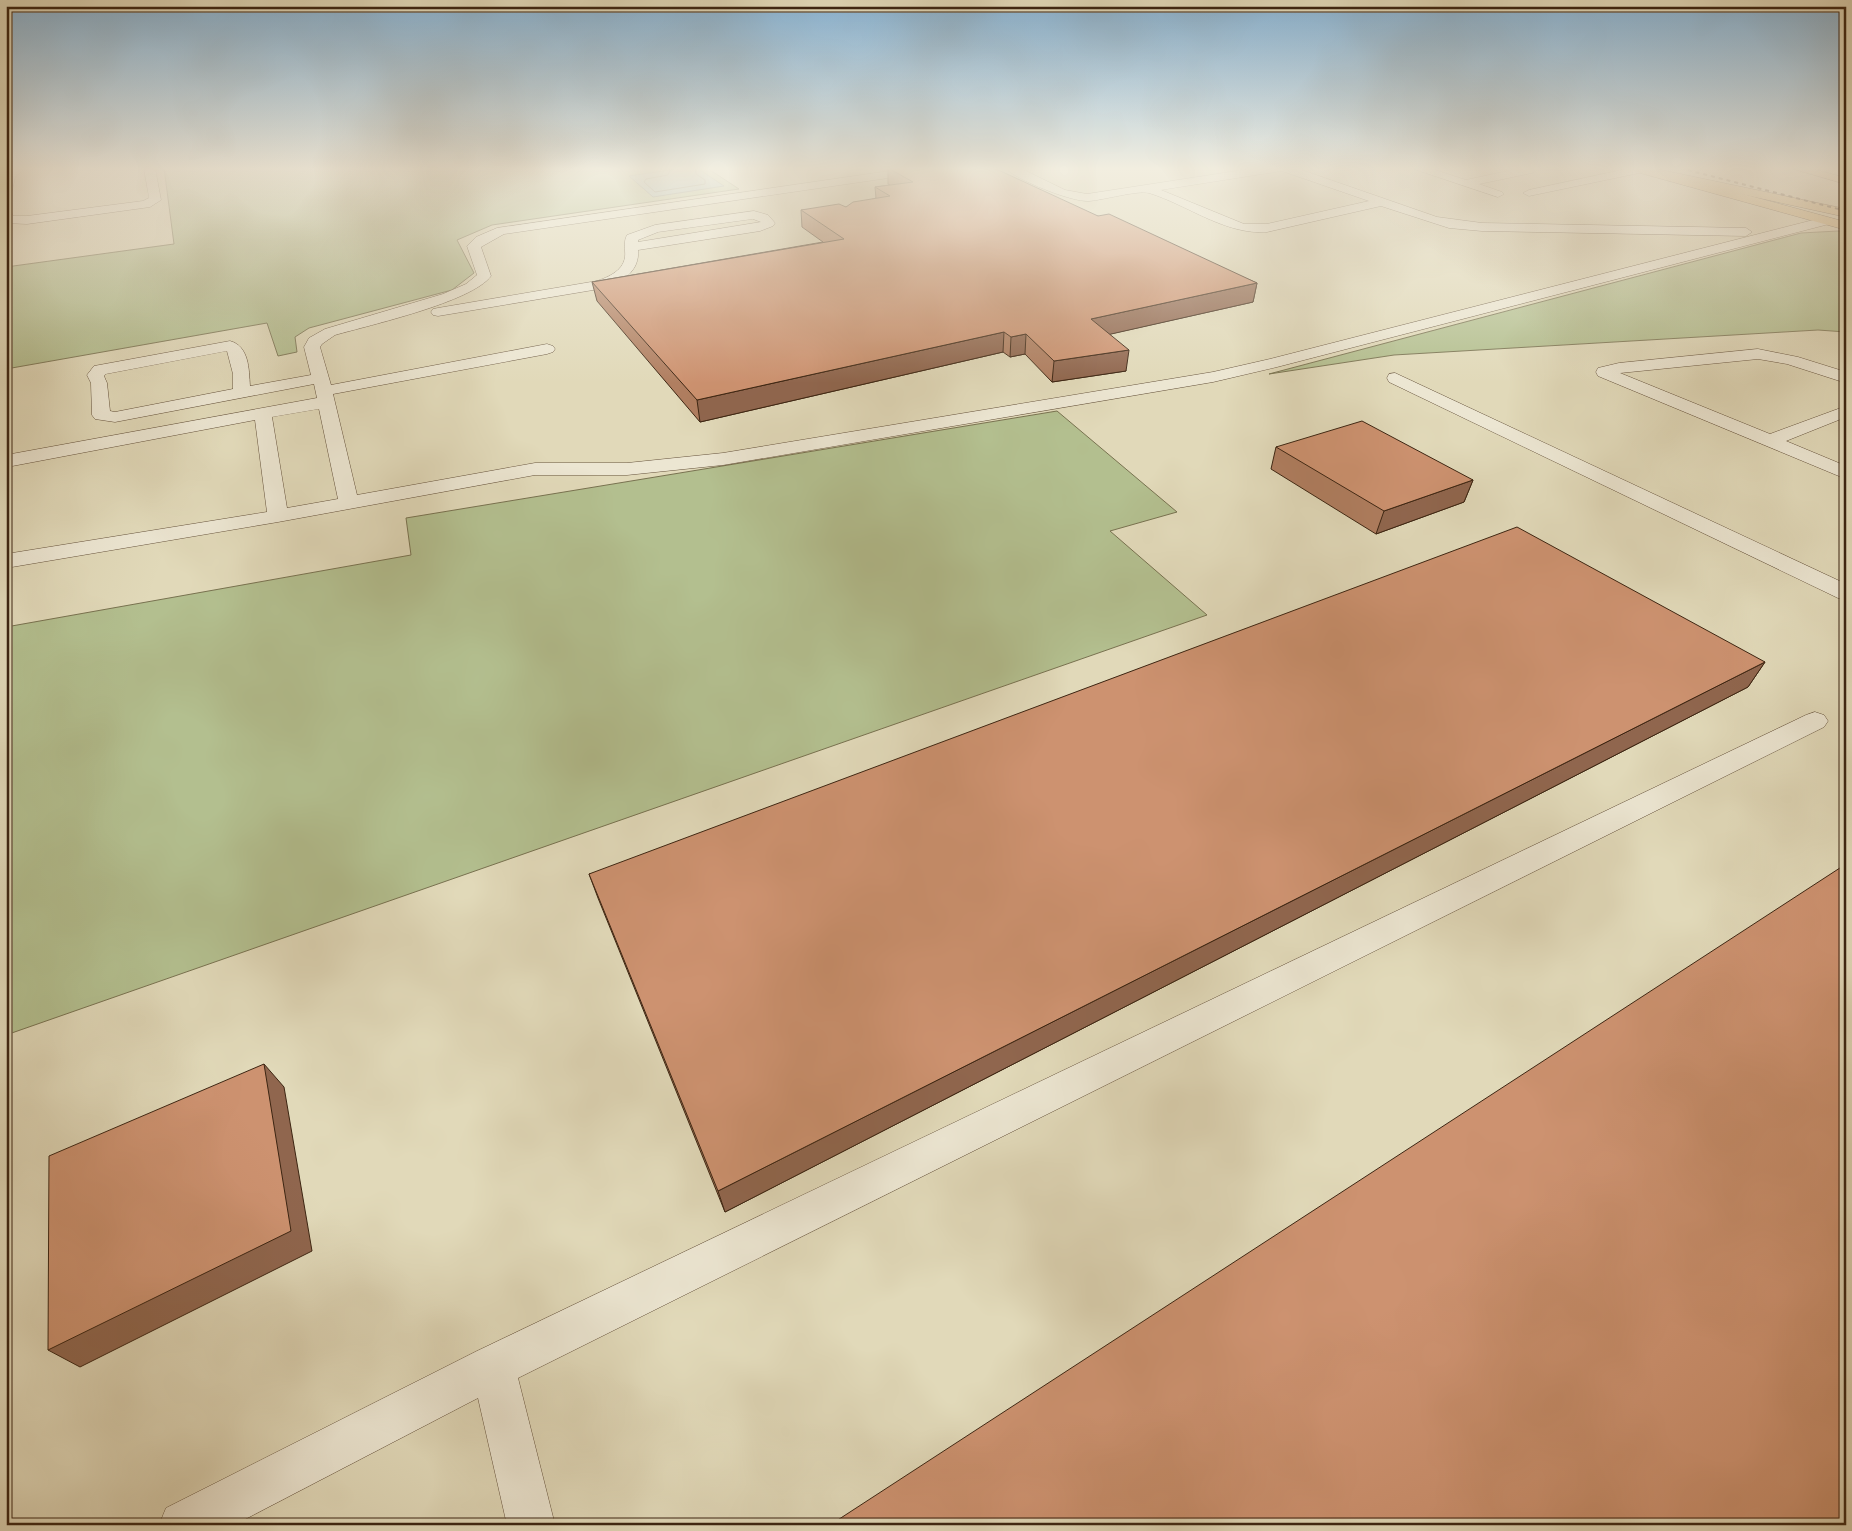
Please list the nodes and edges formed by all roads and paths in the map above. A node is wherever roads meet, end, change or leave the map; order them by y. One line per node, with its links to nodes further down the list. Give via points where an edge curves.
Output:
1 (482, 239): 6 (street, via 474,246 474,252 484,266 484,276 471,287 448,297)
2 (632, 239): 5 (street)
3 (680, 239): 5 (street)
4 (1751, 239): 17 (street, via 1213,377 723,459 627,468 535,469)
5 (631, 247): 6 (street, via 632,254 625,273 600,285 491,305)
6 (355, 324): 11 (street, via 330,332 315,341 312,347)
7 (547, 349): 11 (street)
8 (1395, 378): 20 (street)
9 (1846, 378): 14 (street, via 1774,355 1758,354 1604,372)
10 (241, 387): 10 (street, via 237,359 99,383 101,415 115,417); 11 (street)
11 (324, 390): 13 (street); 17 (street)
12 (1846, 411): 14 (street)
13 (263, 414): 15 (street); 18 (street)
14 (1770, 441): 16 (street)
15 (8, 461)
16 (1846, 472)
17 (349, 503): 18 (street)
18 (278, 516): 19 (street)
19 (6, 561)
20 (1846, 593)
21 (1815, 721): 22 (street)
22 (493, 1367): 23 (street); 24 (street)
23 (183, 1525)
24 (531, 1525)

